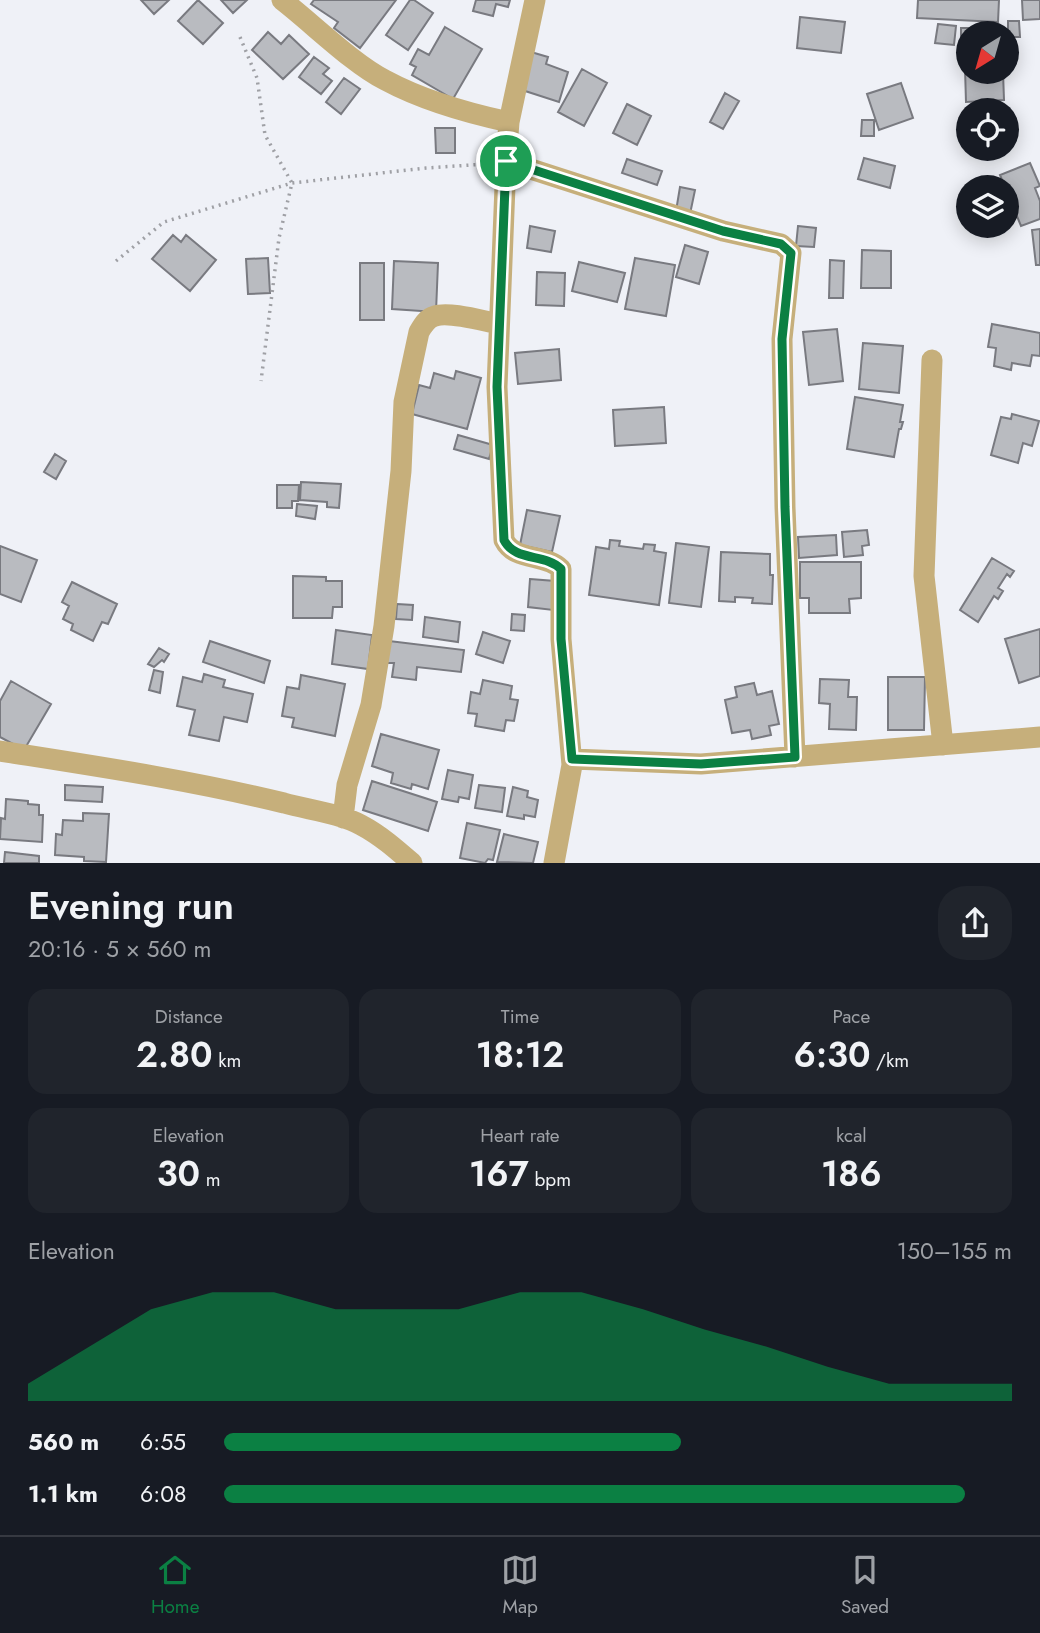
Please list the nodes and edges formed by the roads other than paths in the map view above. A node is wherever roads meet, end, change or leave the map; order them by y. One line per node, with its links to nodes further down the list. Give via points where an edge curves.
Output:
1 (282, 0): 3 (street, via 383,79 419,96)
2 (535, 0): 3 (street)
3 (509, 122): 4 (street)
4 (506, 161): 5 (street); 10 (street, via 710,227 781,244 791,253 782,339)
5 (499, 324): 11 (street, via 504,540 515,553 552,562 561,569 561,639); 12 (street, via 442,314 432,316 419,332 404,402 401,471 372,705 347,785)
6 (932, 360): 8 (street, via 924,576)
7 (1040, 737): 8 (street)
8 (943, 746): 10 (street)
9 (0, 751): 12 (street, via 141,773)
10 (795, 757): 11 (street, via 701,764)
11 (572, 759): 14 (street)
12 (342, 818): 13 (street, via 387,841)
13 (412, 863)
14 (554, 863)

